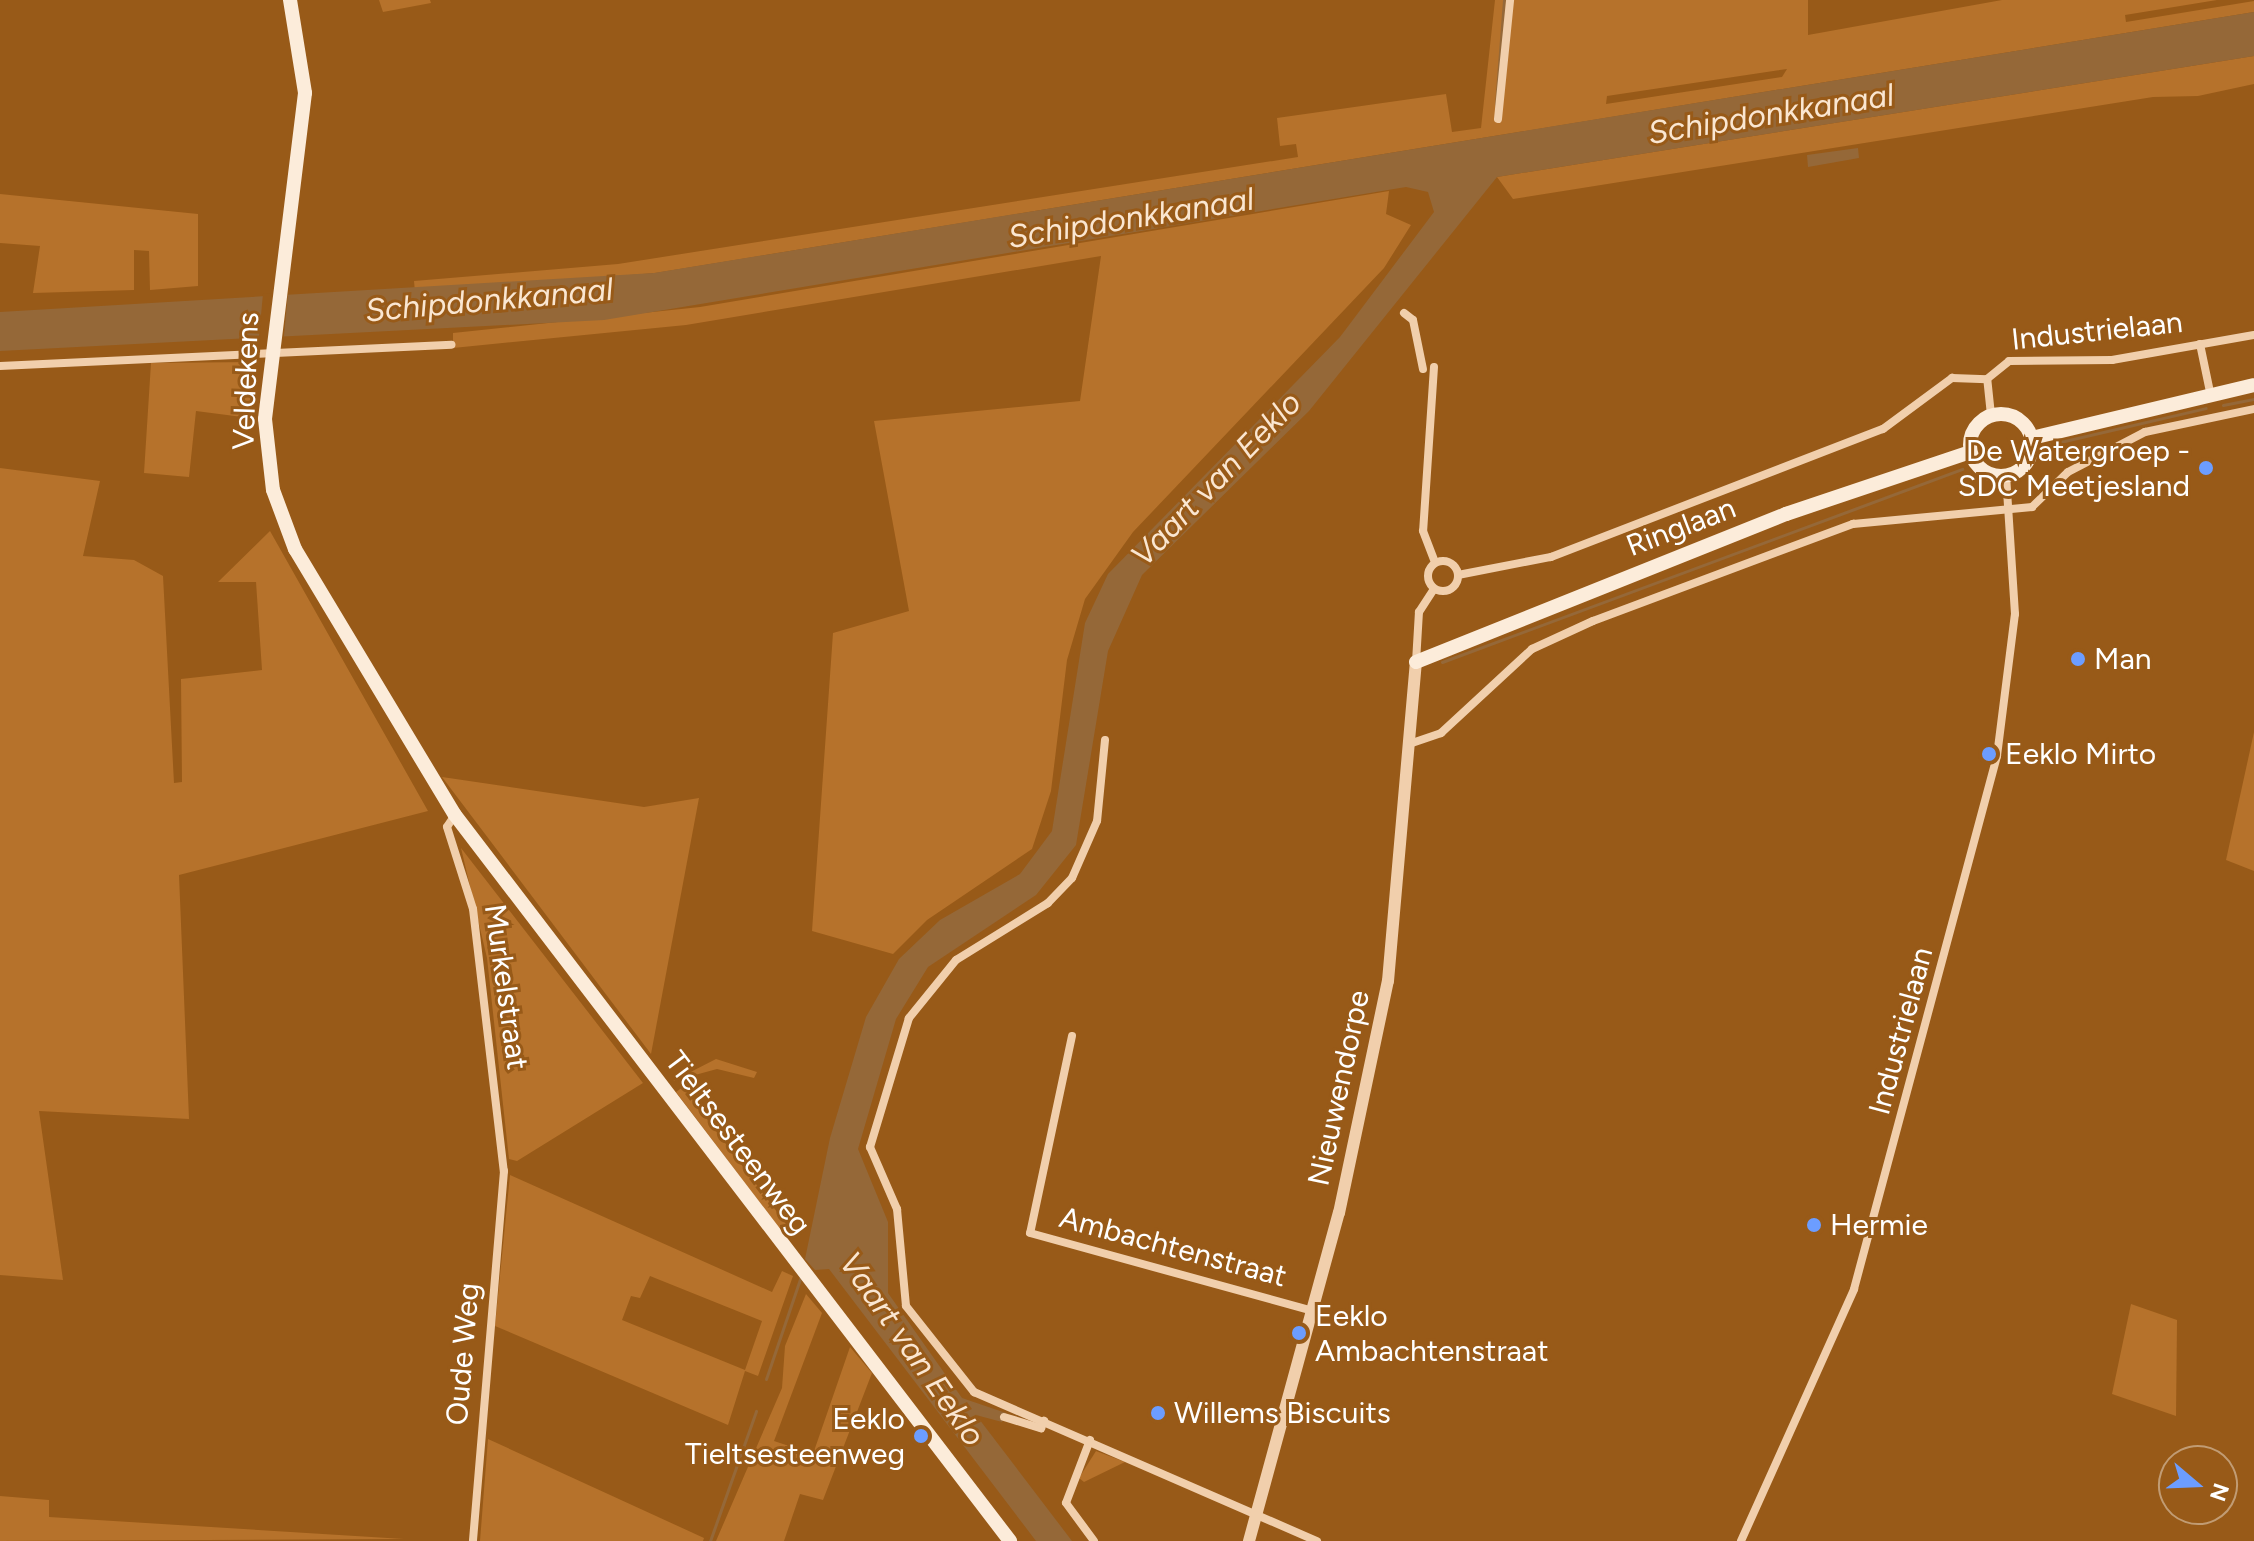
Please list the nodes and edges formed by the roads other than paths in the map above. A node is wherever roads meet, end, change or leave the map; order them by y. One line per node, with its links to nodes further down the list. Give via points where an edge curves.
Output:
1 (290, 0): 8 (main road, Veldekens, via 305,93)
2 (1510, 0): 3 (street)
3 (1498, 119)
4 (1404, 313): 11 (street, via 1413,320)
5 (2254, 335): 6 (street, Industrielaan)
6 (2200, 344): 12 (street, Industrielaan, via 2073,364 2009,361); 14 (street)
7 (452, 345): 8 (street)
8 (270, 356): 9 (street); 27 (main road, Veldekens, via 265,436 284,524)
9 (0, 366)
10 (1434, 367): 21 (street, via 1423,531)
11 (1423, 369)
12 (1987, 379): 16 (street, Industrielaan); 22 (street, via 1952,378 1883,429 1587,544)
13 (2254, 385): 14 (main road)
14 (2210, 392): 17 (main road)
15 (2254, 409): 20 (street, via 2145,432 2068,472 2032,507)
16 (1991, 415): 17 (main road, via 2016,417); 18 (main road, via 1976,426)
17 (2032, 438): 19 (main road, via 2026,465)
18 (1970, 452): 19 (main road, via 1985,472); 24 (main road, Ringlaan, via 1786,514)
19 (2006, 476): 20 (street, Industrielaan)
20 (2010, 511): 26 (street, Ringlaan, via 1853,524 1593,621 1532,649 1441,733); 40 (street, Industrielaan, via 2011,679 1935,999 1854,1289)
21 (1435, 563): 22 (street, via 1450,562); 23 (street, via 1428,578)
22 (1458, 575): 23 (street, via 1448,590)
23 (1434, 589): 24 (street, via 1419,612)
24 (1416, 662): 26 (street, Nieuwendorpe)
25 (1105, 740): 32 (street, via 1097,821 1072,878 1048,903 956,960 921,997 870,1147 897,1209 906,1306 974,1392)
26 (1412, 743): 30 (street, Nieuwendorpe, via 1393,952)
27 (455, 815): 29 (street, Murkelstraat, via 447,827 473,909); 36 (main road, Tieltsesteenweg)
28 (1072, 1036): 30 (street, Ambachtenstraat, via 1030,1233)
29 (504, 1171): 35 (street, Oude Weg)
30 (1314, 1311): 34 (street, Nieuwendorpe)
31 (1004, 1417): 32 (street, via 1041,1428)
32 (1044, 1421): 33 (street)
33 (1090, 1440): 34 (street); 37 (street, via 1066,1503)
34 (1257, 1515): 38 (street, Nieuwendorpe); 39 (street)
35 (473, 1541)
36 (1010, 1541)
37 (1094, 1541)
38 (1249, 1541)
39 (1317, 1541)
40 (1741, 1541)

